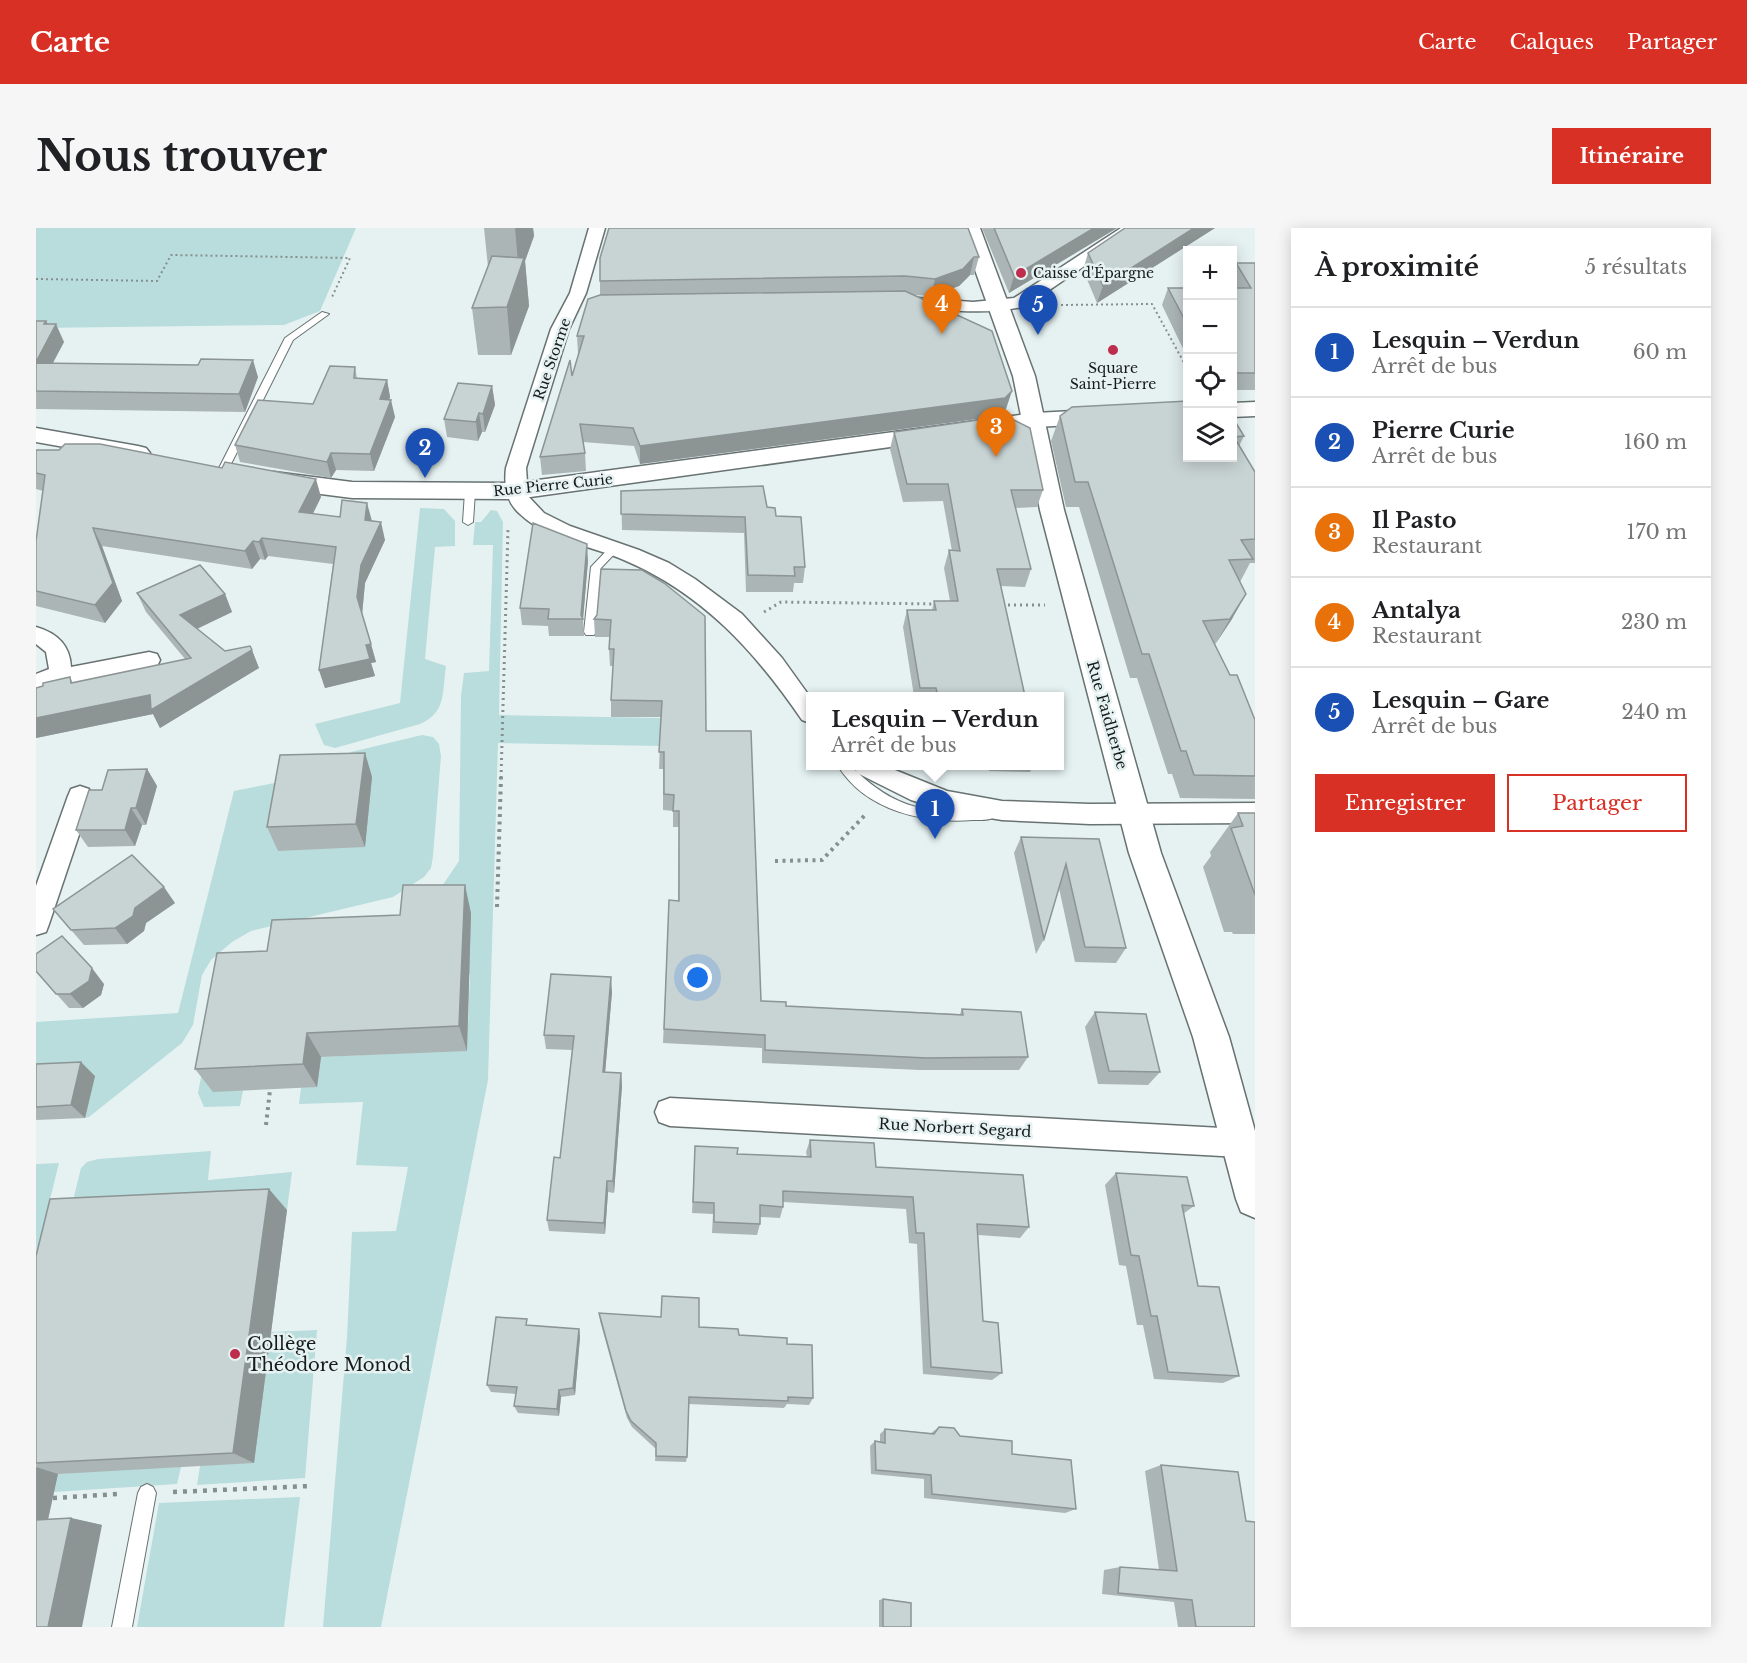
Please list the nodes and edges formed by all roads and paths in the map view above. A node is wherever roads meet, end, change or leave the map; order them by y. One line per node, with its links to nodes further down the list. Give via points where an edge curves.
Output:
1 (597, 228): 17 (street, Rue Storme, via 579,306 560,328 516,468)
2 (970, 228): 7 (main road, Rue Faidherbe)
3 (1132, 228): 7 (street, via 1020,302)
4 (36, 279): 8 (path, via 157,281 171,255 350,258)
5 (877, 301): 7 (street)
6 (1051, 305): 9 (path, via 1152,304)
7 (999, 306): 13 (main road, Rue Faidherbe)
8 (325, 314): 16 (lane, via 289,338)
9 (1183, 361)
10 (1255, 409): 11 (main road)
11 (1237, 410)
12 (1183, 412): 13 (main road, Rue Pierre Curie)
13 (1035, 420): 17 (main road, Rue Pierre Curie); 38 (main road, Rue Faidherbe, via 1052,510)
14 (36, 435): 15 (main road)
15 (155, 456)
16 (231, 471): 18 (main road, Rue Pierre Curie, via 344,489)
17 (516, 491): 18 (main road, Rue Pierre Curie); 21 (street, via 526,510 536,518)
18 (470, 492): 19 (lane)
19 (468, 522)
20 (508, 529): 40 (path)
21 (615, 548): 25 (street, via 688,584); 26 (lane, via 596,567)
22 (937, 604): 25 (path, via 781,602)
23 (992, 605): 24 (path)
24 (1024, 605)
25 (740, 624): 31 (street, via 781,670)
26 (590, 632)
27 (36, 635): 29 (street, via 53,643 61,656)
28 (149, 660): 29 (street)
29 (60, 676): 30 (street)
30 (36, 682)
31 (806, 708)
32 (848, 770): 35 (lane)
33 (875, 770): 36 (street, via 940,801)
34 (80, 796): 41 (street)
35 (879, 798): 36 (lane, via 897,808 930,817); 39 (path, via 822,860)
36 (1016, 812): 38 (street)
37 (1255, 813): 38 (street)
38 (1134, 814): 45 (main road, Rue Faidherbe, via 1211,1037)
39 (775, 861)
40 (497, 907)
41 (36, 924)
42 (270, 1089): 44 (path)
43 (670, 1112): 45 (street, Rue Norbert Segard)
44 (266, 1125)
45 (1240, 1143): 46 (main road, Rue Faidherbe)
46 (1255, 1199)
47 (311, 1486): 48 (path)
48 (147, 1493): 49 (path); 50 (lane)
49 (53, 1498)
50 (122, 1627)

